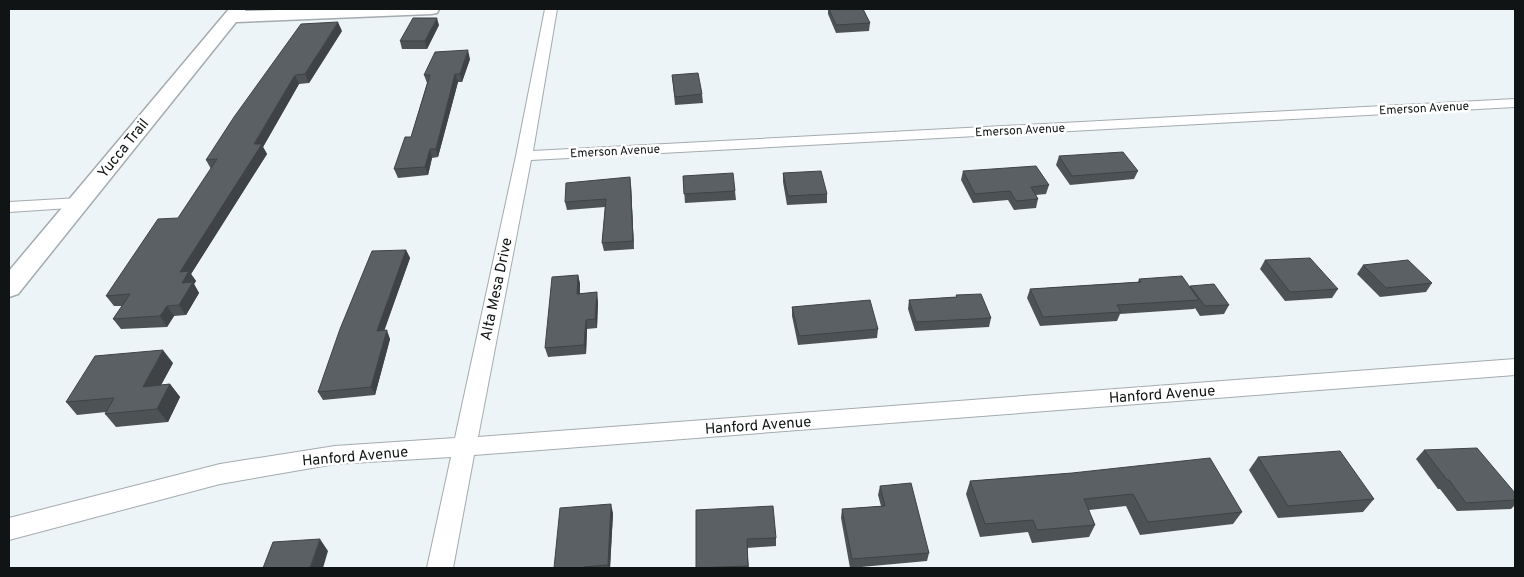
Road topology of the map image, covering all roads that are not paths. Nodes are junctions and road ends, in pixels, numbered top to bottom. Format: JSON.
{"nodes":[{"id":1,"x":431,"y":9,"type":"edge"},
{"id":2,"x":551,"y":9,"type":"edge"},
{"id":3,"x":234,"y":13,"type":"edge"},
{"id":4,"x":1515,"y":104,"type":"edge"},
{"id":5,"x":524,"y":156,"type":"junction"},
{"id":6,"x":79,"y":203,"type":"junction"},
{"id":7,"x":9,"y":207,"type":"edge"},
{"id":8,"x":9,"y":288,"type":"edge"},
{"id":9,"x":1515,"y":367,"type":"edge"},
{"id":10,"x":463,"y":447,"type":"junction"},
{"id":11,"x":9,"y":529,"type":"edge"},
{"id":12,"x":440,"y":568,"type":"edge"}],
"edges":[{"from":1,"to":3,"type":"main road"},
{"from":2,"to":5,"type":"street","name":"Alta Mesa Drive"},
{"from":3,"to":6,"type":"main road","name":"Yucca Trail"},
{"from":4,"to":5,"type":"street","name":"Emerson Avenue"},
{"from":5,"to":10,"type":"street","name":"Alta Mesa Drive"},
{"from":6,"to":7,"type":"street"},
{"from":6,"to":8,"type":"main road","name":"Yucca Trail"},
{"from":9,"to":10,"type":"street","name":"Hanford Avenue"},
{"from":10,"to":11,"type":"street","name":"Hanford Avenue"},
{"from":10,"to":12,"type":"street","name":"Alta Mesa Drive"}]}
